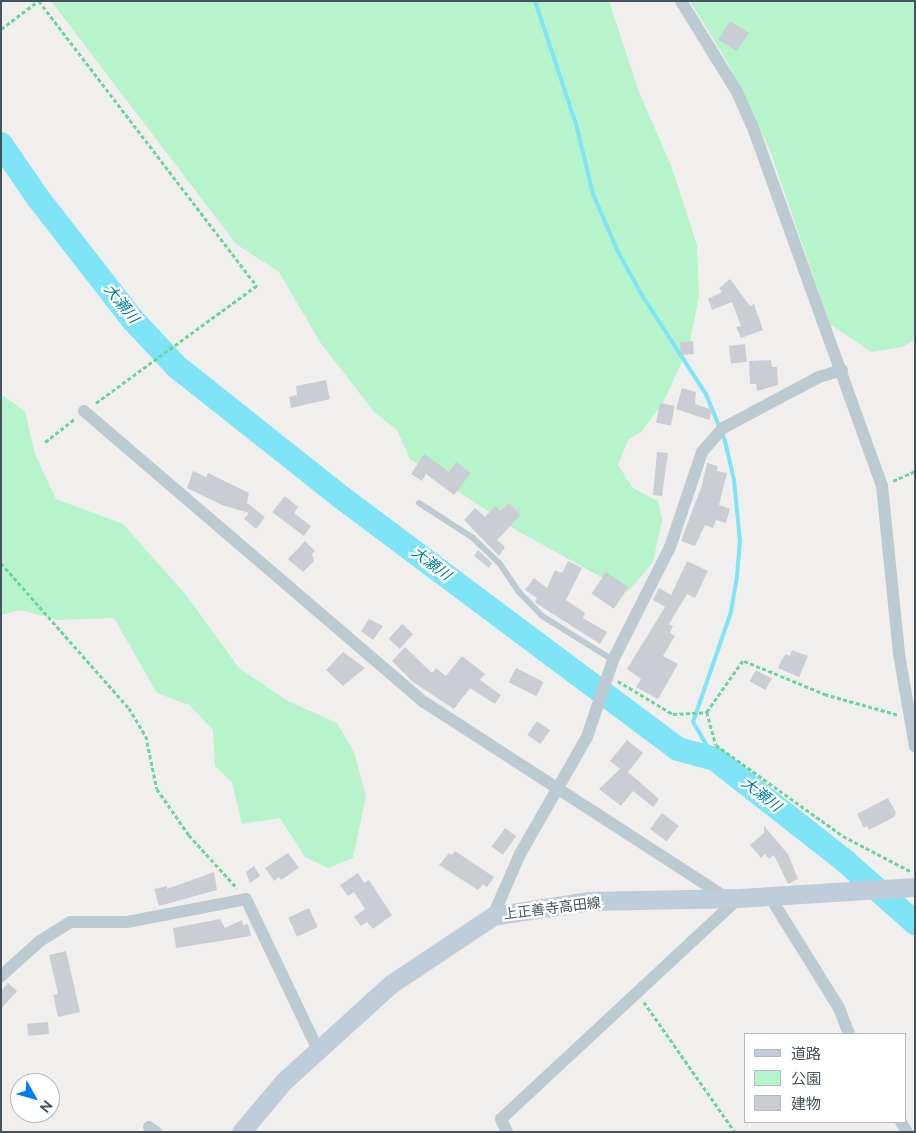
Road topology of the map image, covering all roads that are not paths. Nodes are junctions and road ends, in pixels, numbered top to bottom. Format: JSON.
{"nodes":[{"id":1,"x":681,"y":1,"type":"edge"},
{"id":2,"x":842,"y":370,"type":"junction"},
{"id":3,"x":84,"y":411,"type":"road end"},
{"id":4,"x":419,"y":503,"type":"dead end"},
{"id":5,"x":614,"y":660,"type":"junction"},
{"id":6,"x":915,"y":747,"type":"edge"},
{"id":7,"x":558,"y":786,"type":"junction"},
{"id":8,"x":912,"y":883,"type":"edge"},
{"id":9,"x":770,"y":897,"type":"junction"},
{"id":10,"x":734,"y":898,"type":"junction"},
{"id":11,"x":493,"y":916,"type":"junction"},
{"id":12,"x":1,"y":976,"type":"edge"},
{"id":13,"x":849,"y":1033,"type":"edge"},
{"id":14,"x":318,"y":1050,"type":"junction"},
{"id":15,"x":241,"y":1132,"type":"edge"},
{"id":16,"x":507,"y":1132,"type":"edge"}],
"edges":[{"from":1,"to":2,"type":"street"},
{"from":2,"to":5,"type":"street"},
{"from":2,"to":6,"type":"street"},
{"from":3,"to":7,"type":"street"},
{"from":4,"to":5,"type":"lane"},
{"from":5,"to":7,"type":"street"},
{"from":7,"to":10,"type":"street"},
{"from":7,"to":11,"type":"street"},
{"from":8,"to":9,"type":"main road","name":"上正善寺高田線"},
{"from":9,"to":10,"type":"main road","name":"上正善寺高田線"},
{"from":9,"to":13,"type":"street"},
{"from":10,"to":11,"type":"main road","name":"上正善寺高田線"},
{"from":10,"to":16,"type":"street"},
{"from":11,"to":14,"type":"main road","name":"上正善寺高田線"},
{"from":12,"to":14,"type":"street"},
{"from":14,"to":15,"type":"main road","name":"上正善寺高田線"}]}
